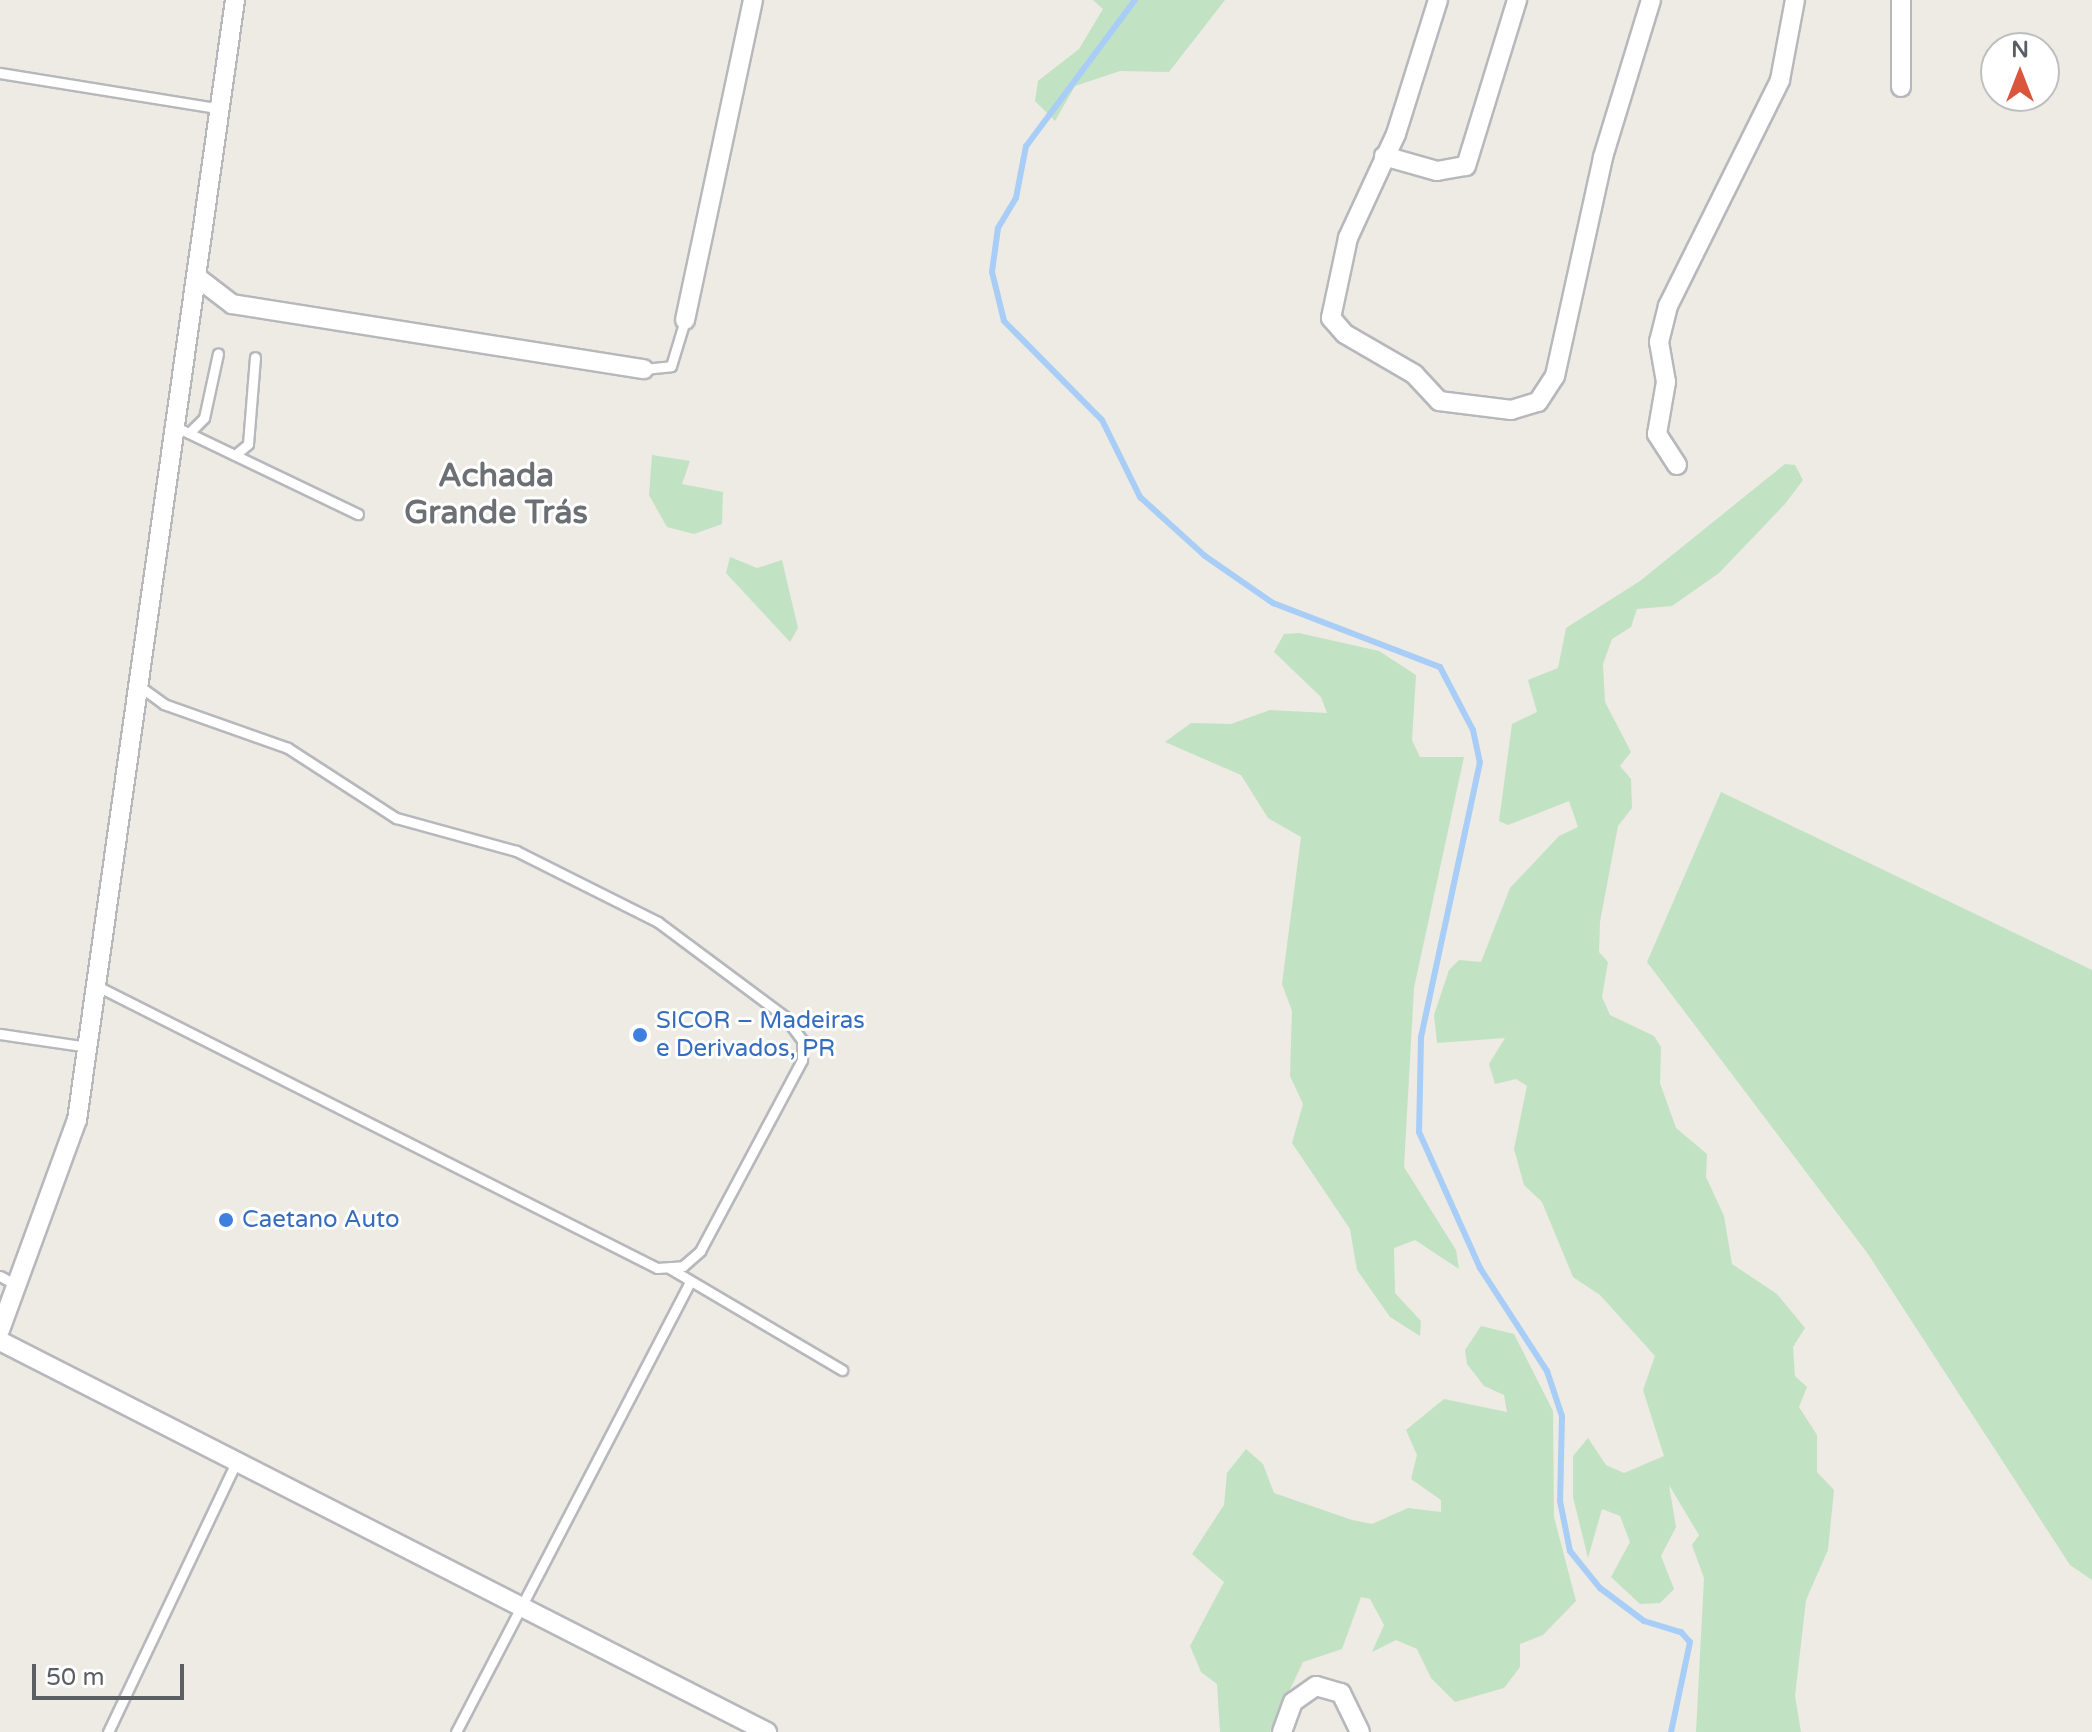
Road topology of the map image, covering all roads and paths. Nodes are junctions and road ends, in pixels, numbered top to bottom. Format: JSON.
{"nodes":[{"id":1,"x":235,"y":0,"type":"edge"},
{"id":2,"x":753,"y":0,"type":"edge"},
{"id":3,"x":1438,"y":0,"type":"edge"},
{"id":4,"x":1517,"y":0,"type":"edge"},
{"id":5,"x":1651,"y":0,"type":"edge"},
{"id":6,"x":1795,"y":0,"type":"edge"},
{"id":7,"x":1901,"y":0,"type":"edge"},
{"id":8,"x":0,"y":73,"type":"edge"},
{"id":9,"x":1901,"y":87,"type":"dead end"},
{"id":10,"x":217,"y":108,"type":"junction"},
{"id":11,"x":1384,"y":156,"type":"junction"},
{"id":12,"x":198,"y":278,"type":"junction"},
{"id":13,"x":685,"y":320,"type":"joint"},
{"id":14,"x":218,"y":353,"type":"dead end"},
{"id":15,"x":255,"y":357,"type":"dead end"},
{"id":16,"x":644,"y":369,"type":"joint"},
{"id":17,"x":182,"y":430,"type":"junction"},
{"id":18,"x":235,"y":455,"type":"junction"},
{"id":19,"x":1677,"y":465,"type":"dead end"},
{"id":20,"x":358,"y":514,"type":"dead end"},
{"id":21,"x":135,"y":683,"type":"junction"},
{"id":22,"x":94,"y":984,"type":"junction"},
{"id":23,"x":0,"y":1034,"type":"edge"},
{"id":24,"x":89,"y":1047,"type":"junction"},
{"id":25,"x":669,"y":1268,"type":"junction"},
{"id":26,"x":0,"y":1276,"type":"edge"},
{"id":27,"x":690,"y":1282,"type":"junction"},
{"id":28,"x":21,"y":1287,"type":"junction"},
{"id":29,"x":0,"y":1330,"type":"edge"},
{"id":30,"x":0,"y":1341,"type":"edge"},
{"id":31,"x":842,"y":1370,"type":"dead end"},
{"id":32,"x":236,"y":1463,"type":"junction"},
{"id":33,"x":516,"y":1606,"type":"junction"},
{"id":34,"x":108,"y":1732,"type":"edge"},
{"id":35,"x":456,"y":1732,"type":"edge"},
{"id":36,"x":767,"y":1732,"type":"edge"},
{"id":37,"x":1282,"y":1732,"type":"edge"},
{"id":38,"x":1360,"y":1732,"type":"edge"}],
"edges":[{"from":1,"to":10,"type":"street"},
{"from":2,"to":13,"type":"street"},
{"from":3,"to":11,"type":"street"},
{"from":4,"to":11,"type":"street"},
{"from":5,"to":11,"type":"street"},
{"from":6,"to":19,"type":"street"},
{"from":7,"to":9,"type":"street"},
{"from":8,"to":10,"type":"lane"},
{"from":10,"to":12,"type":"street"},
{"from":12,"to":16,"type":"street"},
{"from":12,"to":17,"type":"street"},
{"from":13,"to":16,"type":"lane"},
{"from":14,"to":17,"type":"lane"},
{"from":15,"to":18,"type":"lane"},
{"from":17,"to":18,"type":"lane"},
{"from":17,"to":21,"type":"street"},
{"from":18,"to":20,"type":"lane"},
{"from":21,"to":22,"type":"street"},
{"from":21,"to":25,"type":"lane"},
{"from":22,"to":24,"type":"street"},
{"from":22,"to":25,"type":"lane"},
{"from":23,"to":24,"type":"lane"},
{"from":24,"to":28,"type":"street"},
{"from":25,"to":27,"type":"lane"},
{"from":26,"to":28,"type":"lane"},
{"from":27,"to":31,"type":"lane"},
{"from":27,"to":33,"type":"lane"},
{"from":28,"to":29,"type":"street"},
{"from":30,"to":32,"type":"street"},
{"from":32,"to":33,"type":"street"},
{"from":32,"to":34,"type":"lane"},
{"from":33,"to":35,"type":"lane"},
{"from":33,"to":36,"type":"street"},
{"from":37,"to":38,"type":"street"}]}
